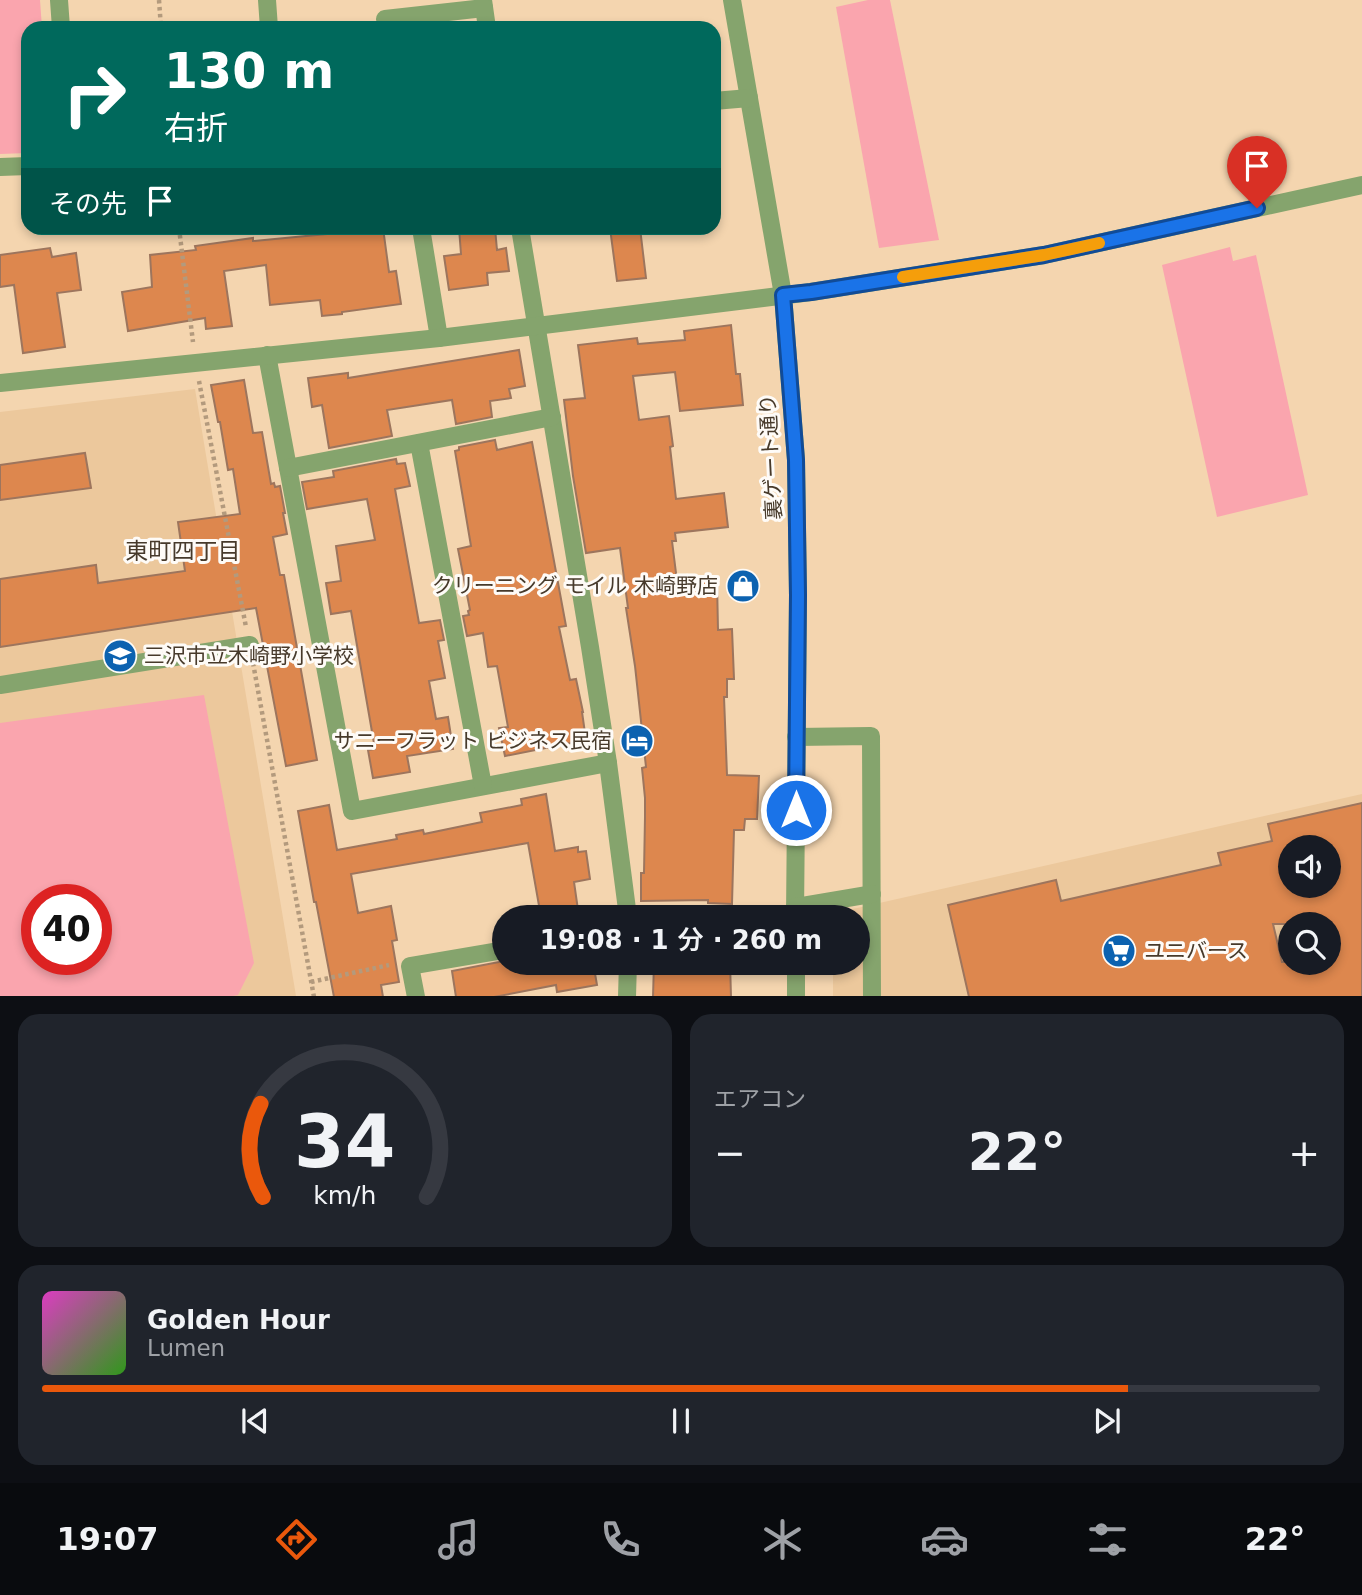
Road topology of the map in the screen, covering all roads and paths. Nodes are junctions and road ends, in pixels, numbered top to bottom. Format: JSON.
{"nodes":[{"id":1,"x":59,"y":0,"type":"edge"},
{"id":2,"x":159,"y":0,"type":"edge"},
{"id":3,"x":267,"y":0,"type":"edge"},
{"id":4,"x":732,"y":0,"type":"edge"},
{"id":5,"x":484,"y":4,"type":"edge"},
{"id":6,"x":384,"y":19,"type":"dead end"},
{"id":7,"x":60,"y":21,"type":"edge"},
{"id":8,"x":160,"y":21,"type":"edge"},
{"id":9,"x":268,"y":21,"type":"edge"},
{"id":10,"x":748,"y":98,"type":"junction"},
{"id":11,"x":721,"y":100,"type":"edge"},
{"id":12,"x":21,"y":166,"type":"edge"},
{"id":13,"x":0,"y":167,"type":"edge"},
{"id":14,"x":1362,"y":185,"type":"edge"},
{"id":15,"x":180,"y":235,"type":"edge"},
{"id":16,"x":422,"y":235,"type":"edge"},
{"id":17,"x":521,"y":235,"type":"edge"},
{"id":18,"x":783,"y":295,"type":"junction"},
{"id":19,"x":537,"y":325,"type":"junction"},
{"id":20,"x":439,"y":338,"type":"junction"},
{"id":21,"x":267,"y":355,"type":"junction"},
{"id":22,"x":196,"y":363,"type":"junction"},
{"id":23,"x":0,"y":383,"type":"edge"},
{"id":24,"x":552,"y":417,"type":"junction"},
{"id":25,"x":419,"y":443,"type":"junction"},
{"id":26,"x":288,"y":468,"type":"junction"},
{"id":27,"x":250,"y":645,"type":"junction"},
{"id":28,"x":0,"y":685,"type":"edge"},
{"id":29,"x":796,"y":737,"type":"junction"},
{"id":30,"x":608,"y":763,"type":"junction"},
{"id":31,"x":482,"y":786,"type":"junction"},
{"id":32,"x":872,"y":894,"type":"junction"},
{"id":33,"x":626,"y":905,"type":"edge"},
{"id":34,"x":795,"y":905,"type":"edge"},
{"id":35,"x":825,"y":905,"type":"edge"},
{"id":36,"x":492,"y":952,"type":"edge"},
{"id":37,"x":410,"y":966,"type":"junction"},
{"id":38,"x":628,"y":975,"type":"edge"},
{"id":39,"x":796,"y":975,"type":"edge"},
{"id":40,"x":311,"y":982,"type":"junction"},
{"id":41,"x":314,"y":996,"type":"edge"},
{"id":42,"x":416,"y":996,"type":"edge"},
{"id":43,"x":627,"y":996,"type":"edge"},
{"id":44,"x":796,"y":996,"type":"edge"},
{"id":45,"x":872,"y":996,"type":"edge"}],
"edges":[{"from":1,"to":7,"type":"street"},
{"from":2,"to":8,"type":"path"},
{"from":3,"to":9,"type":"street"},
{"from":4,"to":10,"type":"street","name":"裏ゲート通り"},
{"from":5,"to":6,"type":"street"},
{"from":10,"to":11,"type":"street"},
{"from":10,"to":18,"type":"street","name":"裏ゲート通り"},
{"from":12,"to":13,"type":"street"},
{"from":14,"to":18,"type":"street"},
{"from":15,"to":22,"type":"path"},
{"from":16,"to":20,"type":"street"},
{"from":17,"to":19,"type":"street"},
{"from":18,"to":19,"type":"street"},
{"from":18,"to":29,"type":"street","name":"裏ゲート通り"},
{"from":19,"to":20,"type":"street"},
{"from":19,"to":24,"type":"street"},
{"from":20,"to":21,"type":"street"},
{"from":21,"to":22,"type":"street"},
{"from":21,"to":26,"type":"street"},
{"from":22,"to":23,"type":"street"},
{"from":22,"to":27,"type":"path"},
{"from":24,"to":25,"type":"street"},
{"from":24,"to":30,"type":"street"},
{"from":25,"to":26,"type":"street"},
{"from":25,"to":31,"type":"street"},
{"from":26,"to":31,"type":"street"},
{"from":27,"to":28,"type":"street"},
{"from":27,"to":40,"type":"path"},
{"from":29,"to":32,"type":"street"},
{"from":29,"to":34,"type":"street","name":"裏ゲート通り"},
{"from":30,"to":31,"type":"street"},
{"from":30,"to":33,"type":"street"},
{"from":32,"to":35,"type":"street"},
{"from":32,"to":45,"type":"street"},
{"from":36,"to":37,"type":"street"},
{"from":37,"to":40,"type":"path"},
{"from":37,"to":42,"type":"street"},
{"from":38,"to":43,"type":"street"},
{"from":39,"to":44,"type":"street"},
{"from":40,"to":41,"type":"path"}]}
